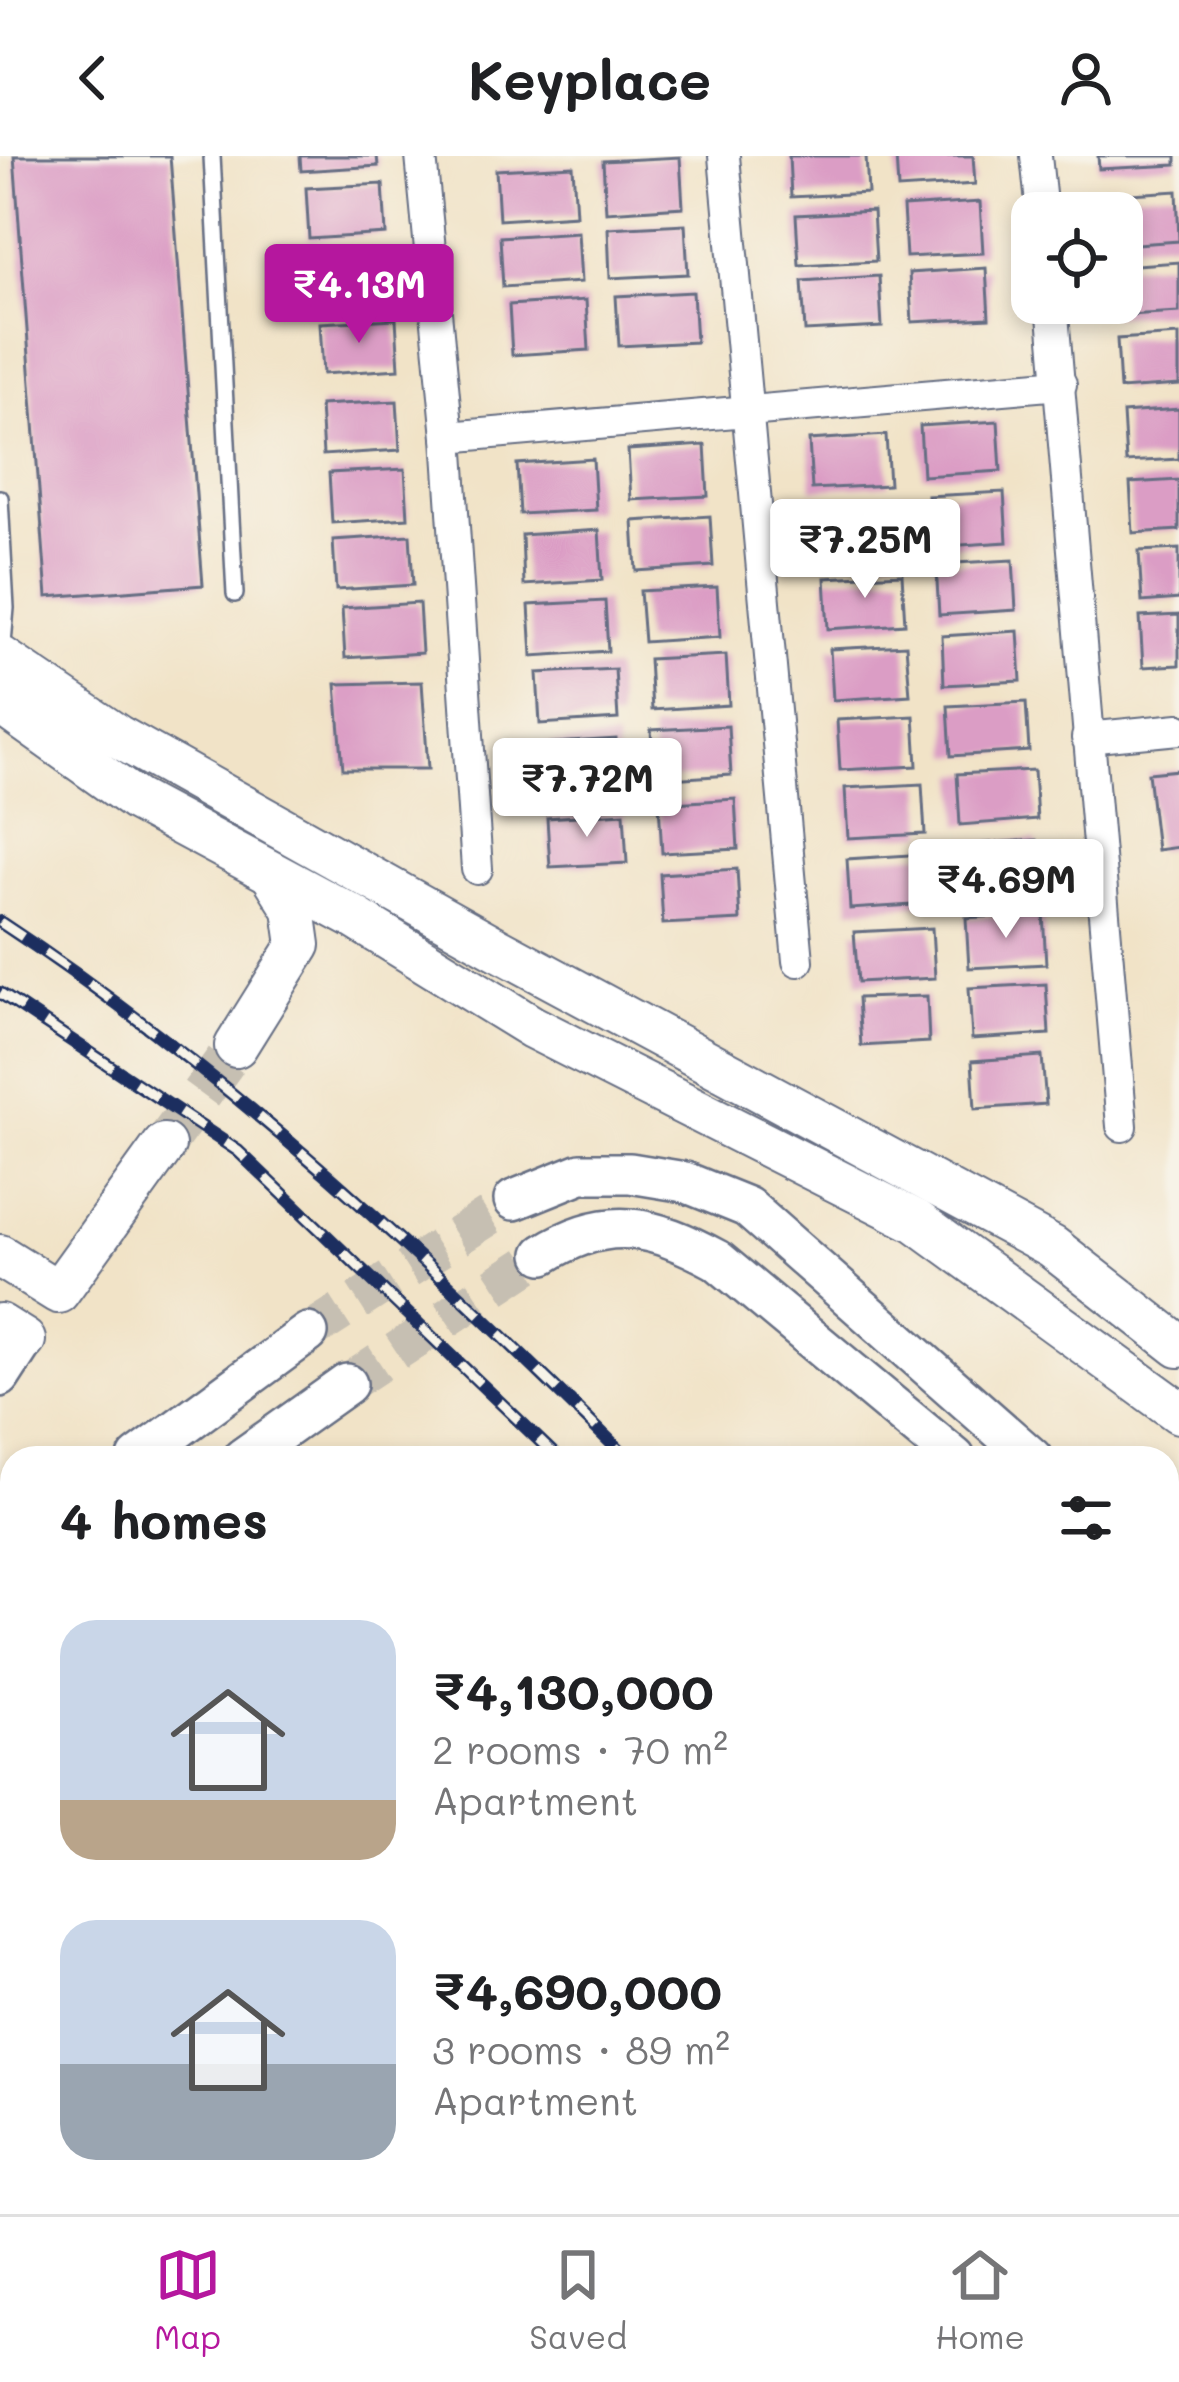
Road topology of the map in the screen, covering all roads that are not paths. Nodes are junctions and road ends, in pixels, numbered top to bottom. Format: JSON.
{"nodes":[{"id":1,"x":212,"y":156,"type":"edge"},
{"id":2,"x":421,"y":156,"type":"edge"},
{"id":3,"x":724,"y":156,"type":"edge"},
{"id":4,"x":1036,"y":156,"type":"edge"},
{"id":5,"x":1040,"y":192,"type":"edge"},
{"id":6,"x":1054,"y":324,"type":"edge"},
{"id":7,"x":1061,"y":384,"type":"junction"},
{"id":8,"x":749,"y":415,"type":"junction"},
{"id":9,"x":448,"y":437,"type":"junction"},
{"id":10,"x":0,"y":498,"type":"edge"},
{"id":11,"x":236,"y":594,"type":"dead end"},
{"id":12,"x":1,"y":657,"type":"edge"},
{"id":13,"x":0,"y":704,"type":"edge"},
{"id":14,"x":1179,"y":728,"type":"edge"},
{"id":15,"x":1087,"y":738,"type":"junction"},
{"id":16,"x":477,"y":868,"type":"dead end"},
{"id":17,"x":272,"y":874,"type":"junction"},
{"id":18,"x":798,"y":961,"type":"dead end"},
{"id":19,"x":236,"y":1046,"type":"tunnel mouth"},
{"id":20,"x":1122,"y":1126,"type":"dead end"},
{"id":21,"x":164,"y":1145,"type":"tunnel mouth"},
{"id":22,"x":514,"y":1200,"type":"tunnel mouth"},
{"id":23,"x":544,"y":1254,"type":"tunnel mouth"},
{"id":24,"x":0,"y":1256,"type":"edge"},
{"id":25,"x":12,"y":1332,"type":"edge"},
{"id":26,"x":308,"y":1333,"type":"tunnel mouth"},
{"id":27,"x":1179,"y":1346,"type":"edge"},
{"id":28,"x":0,"y":1377,"type":"edge"},
{"id":29,"x":347,"y":1384,"type":"tunnel mouth"},
{"id":30,"x":1179,"y":1412,"type":"edge"},
{"id":31,"x":153,"y":1446,"type":"edge"},
{"id":32,"x":260,"y":1446,"type":"edge"},
{"id":33,"x":941,"y":1446,"type":"edge"},
{"id":34,"x":1018,"y":1446,"type":"edge"}],
"edges":[{"from":1,"to":11,"type":"lane"},
{"from":2,"to":9,"type":"street"},
{"from":3,"to":8,"type":"street"},
{"from":4,"to":5,"type":"street"},
{"from":6,"to":7,"type":"street"},
{"from":7,"to":8,"type":"street"},
{"from":7,"to":15,"type":"street"},
{"from":8,"to":9,"type":"street"},
{"from":8,"to":18,"type":"street"},
{"from":9,"to":16,"type":"street"},
{"from":10,"to":12,"type":"lane"},
{"from":12,"to":27,"type":"main road"},
{"from":13,"to":17,"type":"main road"},
{"from":14,"to":15,"type":"street"},
{"from":15,"to":20,"type":"street"},
{"from":17,"to":19,"type":"main road"},
{"from":17,"to":30,"type":"main road"},
{"from":21,"to":24,"type":"main road"},
{"from":22,"to":34,"type":"street"},
{"from":23,"to":33,"type":"street"},
{"from":25,"to":28,"type":"street"},
{"from":26,"to":31,"type":"street"},
{"from":29,"to":32,"type":"street"}]}
